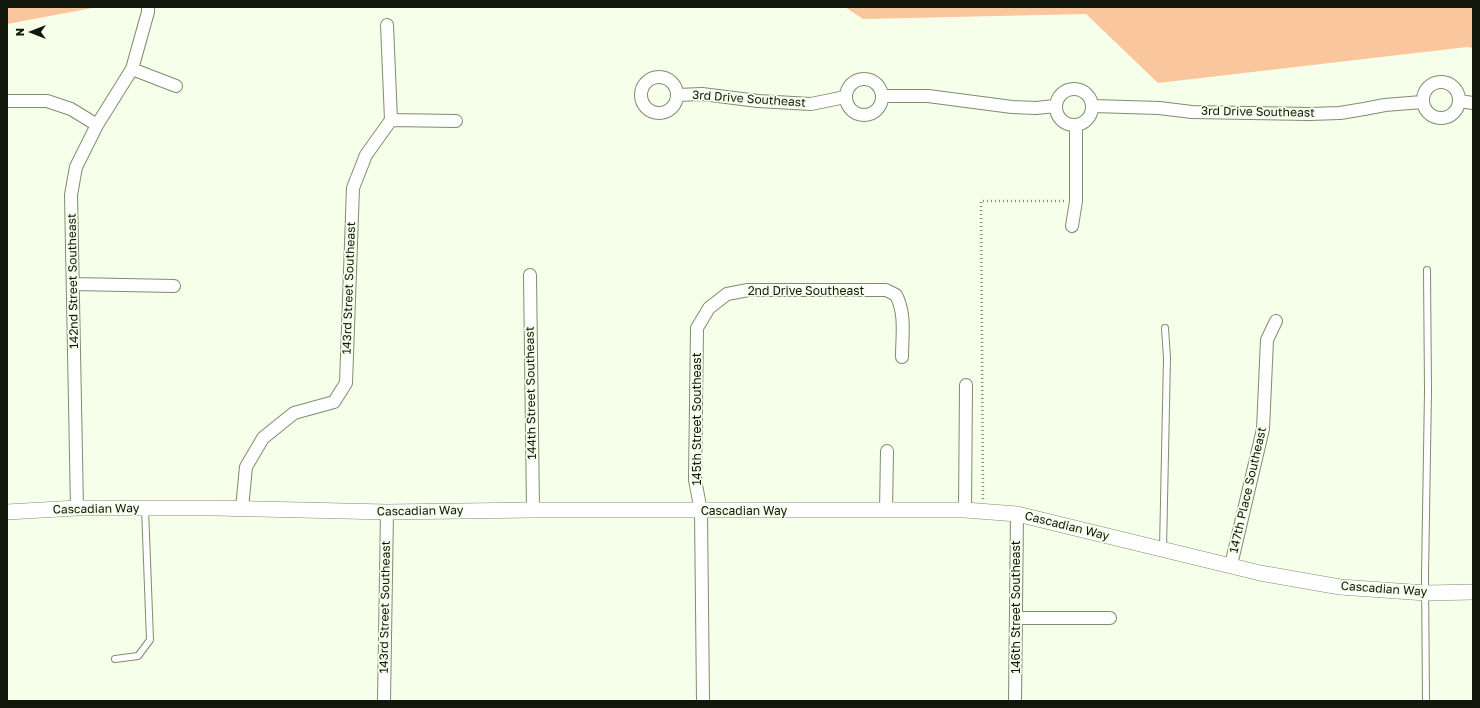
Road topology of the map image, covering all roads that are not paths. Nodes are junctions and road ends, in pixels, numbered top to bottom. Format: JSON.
{"nodes":[{"id":1,"x":148,"y":7,"type":"edge"},
{"id":2,"x":387,"y":25,"type":"dead end"},
{"id":3,"x":132,"y":69,"type":"junction"},
{"id":4,"x":176,"y":86,"type":"dead end"},
{"id":5,"x":677,"y":95,"type":"dead end"},
{"id":6,"x":883,"y":96,"type":"junction"},
{"id":7,"x":845,"y":97,"type":"junction"},
{"id":8,"x":7,"y":101,"type":"edge"},
{"id":9,"x":1459,"y":101,"type":"junction"},
{"id":10,"x":1422,"y":102,"type":"junction"},
{"id":11,"x":1473,"y":103,"type":"edge"},
{"id":12,"x":1055,"y":106,"type":"junction"},
{"id":13,"x":1093,"y":106,"type":"junction"},
{"id":14,"x":391,"y":120,"type":"junction"},
{"id":15,"x":456,"y":121,"type":"dead end"},
{"id":16,"x":96,"y":125,"type":"junction"},
{"id":17,"x":1076,"y":126,"type":"junction"},
{"id":18,"x":1072,"y":226,"type":"dead end"},
{"id":19,"x":1428,"y":270,"type":"dead end"},
{"id":20,"x":530,"y":275,"type":"dead end"},
{"id":21,"x":73,"y":284,"type":"junction"},
{"id":22,"x":174,"y":286,"type":"dead end"},
{"id":23,"x":709,"y":308,"type":"joint"},
{"id":24,"x":1276,"y":321,"type":"dead end"},
{"id":25,"x":1165,"y":328,"type":"dead end"},
{"id":26,"x":902,"y":357,"type":"dead end"},
{"id":27,"x":966,"y":385,"type":"dead end"},
{"id":28,"x":887,"y":451,"type":"dead end"},
{"id":29,"x":77,"y":508,"type":"junction"},
{"id":30,"x":145,"y":508,"type":"junction"},
{"id":31,"x":242,"y":508,"type":"junction"},
{"id":32,"x":533,"y":510,"type":"junction"},
{"id":33,"x":886,"y":510,"type":"junction"},
{"id":34,"x":965,"y":510,"type":"junction"},
{"id":35,"x":701,"y":511,"type":"junction"},
{"id":36,"x":7,"y":512,"type":"edge"},
{"id":37,"x":386,"y":512,"type":"junction"},
{"id":38,"x":1017,"y":514,"type":"junction"},
{"id":39,"x":1163,"y":549,"type":"junction"},
{"id":40,"x":1231,"y":566,"type":"junction"},
{"id":41,"x":1473,"y":592,"type":"edge"},
{"id":42,"x":1426,"y":593,"type":"junction"},
{"id":43,"x":1016,"y":618,"type":"junction"},
{"id":44,"x":1110,"y":618,"type":"dead end"},
{"id":45,"x":115,"y":659,"type":"dead end"},
{"id":46,"x":384,"y":701,"type":"edge"},
{"id":47,"x":703,"y":701,"type":"edge"},
{"id":48,"x":1016,"y":701,"type":"edge"},
{"id":49,"x":1426,"y":701,"type":"edge"}],
"edges":[{"from":1,"to":3,"type":"street","name":"142nd Street Southeast"},
{"from":2,"to":14,"type":"street"},
{"from":3,"to":4,"type":"street"},
{"from":3,"to":16,"type":"street","name":"142nd Street Southeast"},
{"from":5,"to":7,"type":"street","name":"3rd Drive Southeast"},
{"from":6,"to":7,"type":"street"},
{"from":6,"to":7,"type":"street"},
{"from":6,"to":12,"type":"street"},
{"from":8,"to":16,"type":"street"},
{"from":9,"to":10,"type":"street"},
{"from":9,"to":10,"type":"street"},
{"from":9,"to":11,"type":"street"},
{"from":10,"to":13,"type":"street","name":"3rd Drive Southeast"},
{"from":12,"to":13,"type":"street"},
{"from":12,"to":17,"type":"street"},
{"from":13,"to":17,"type":"street"},
{"from":14,"to":15,"type":"street"},
{"from":14,"to":31,"type":"street","name":"143rd Street Southeast"},
{"from":16,"to":21,"type":"street","name":"142nd Street Southeast"},
{"from":17,"to":18,"type":"street"},
{"from":19,"to":42,"type":"lane"},
{"from":20,"to":32,"type":"street","name":"144th Street Southeast"},
{"from":21,"to":22,"type":"street"},
{"from":21,"to":29,"type":"street","name":"142nd Street Southeast"},
{"from":23,"to":26,"type":"street","name":"2nd Drive Southeast"},
{"from":23,"to":35,"type":"street","name":"145th Street Southeast"},
{"from":24,"to":40,"type":"street","name":"147th Place Southeast"},
{"from":25,"to":39,"type":"lane"},
{"from":27,"to":34,"type":"street"},
{"from":28,"to":33,"type":"street"},
{"from":29,"to":30,"type":"street","name":"Cascadian Way"},
{"from":29,"to":36,"type":"street","name":"Cascadian Way"},
{"from":30,"to":31,"type":"street","name":"Cascadian Way"},
{"from":30,"to":45,"type":"lane"},
{"from":31,"to":37,"type":"street","name":"Cascadian Way"},
{"from":32,"to":35,"type":"street","name":"Cascadian Way"},
{"from":32,"to":37,"type":"street","name":"Cascadian Way"},
{"from":33,"to":34,"type":"street","name":"Cascadian Way"},
{"from":33,"to":35,"type":"street","name":"Cascadian Way"},
{"from":34,"to":38,"type":"street","name":"Cascadian Way"},
{"from":35,"to":47,"type":"street","name":"145th Street Southeast"},
{"from":37,"to":46,"type":"street","name":"143rd Street Southeast"},
{"from":38,"to":39,"type":"street","name":"Cascadian Way"},
{"from":38,"to":43,"type":"street","name":"146th Street Southeast"},
{"from":39,"to":40,"type":"street","name":"Cascadian Way"},
{"from":40,"to":42,"type":"street","name":"Cascadian Way"},
{"from":41,"to":42,"type":"street","name":"Cascadian Way"},
{"from":42,"to":49,"type":"lane"},
{"from":43,"to":44,"type":"street"},
{"from":43,"to":48,"type":"street","name":"146th Street Southeast"}]}
